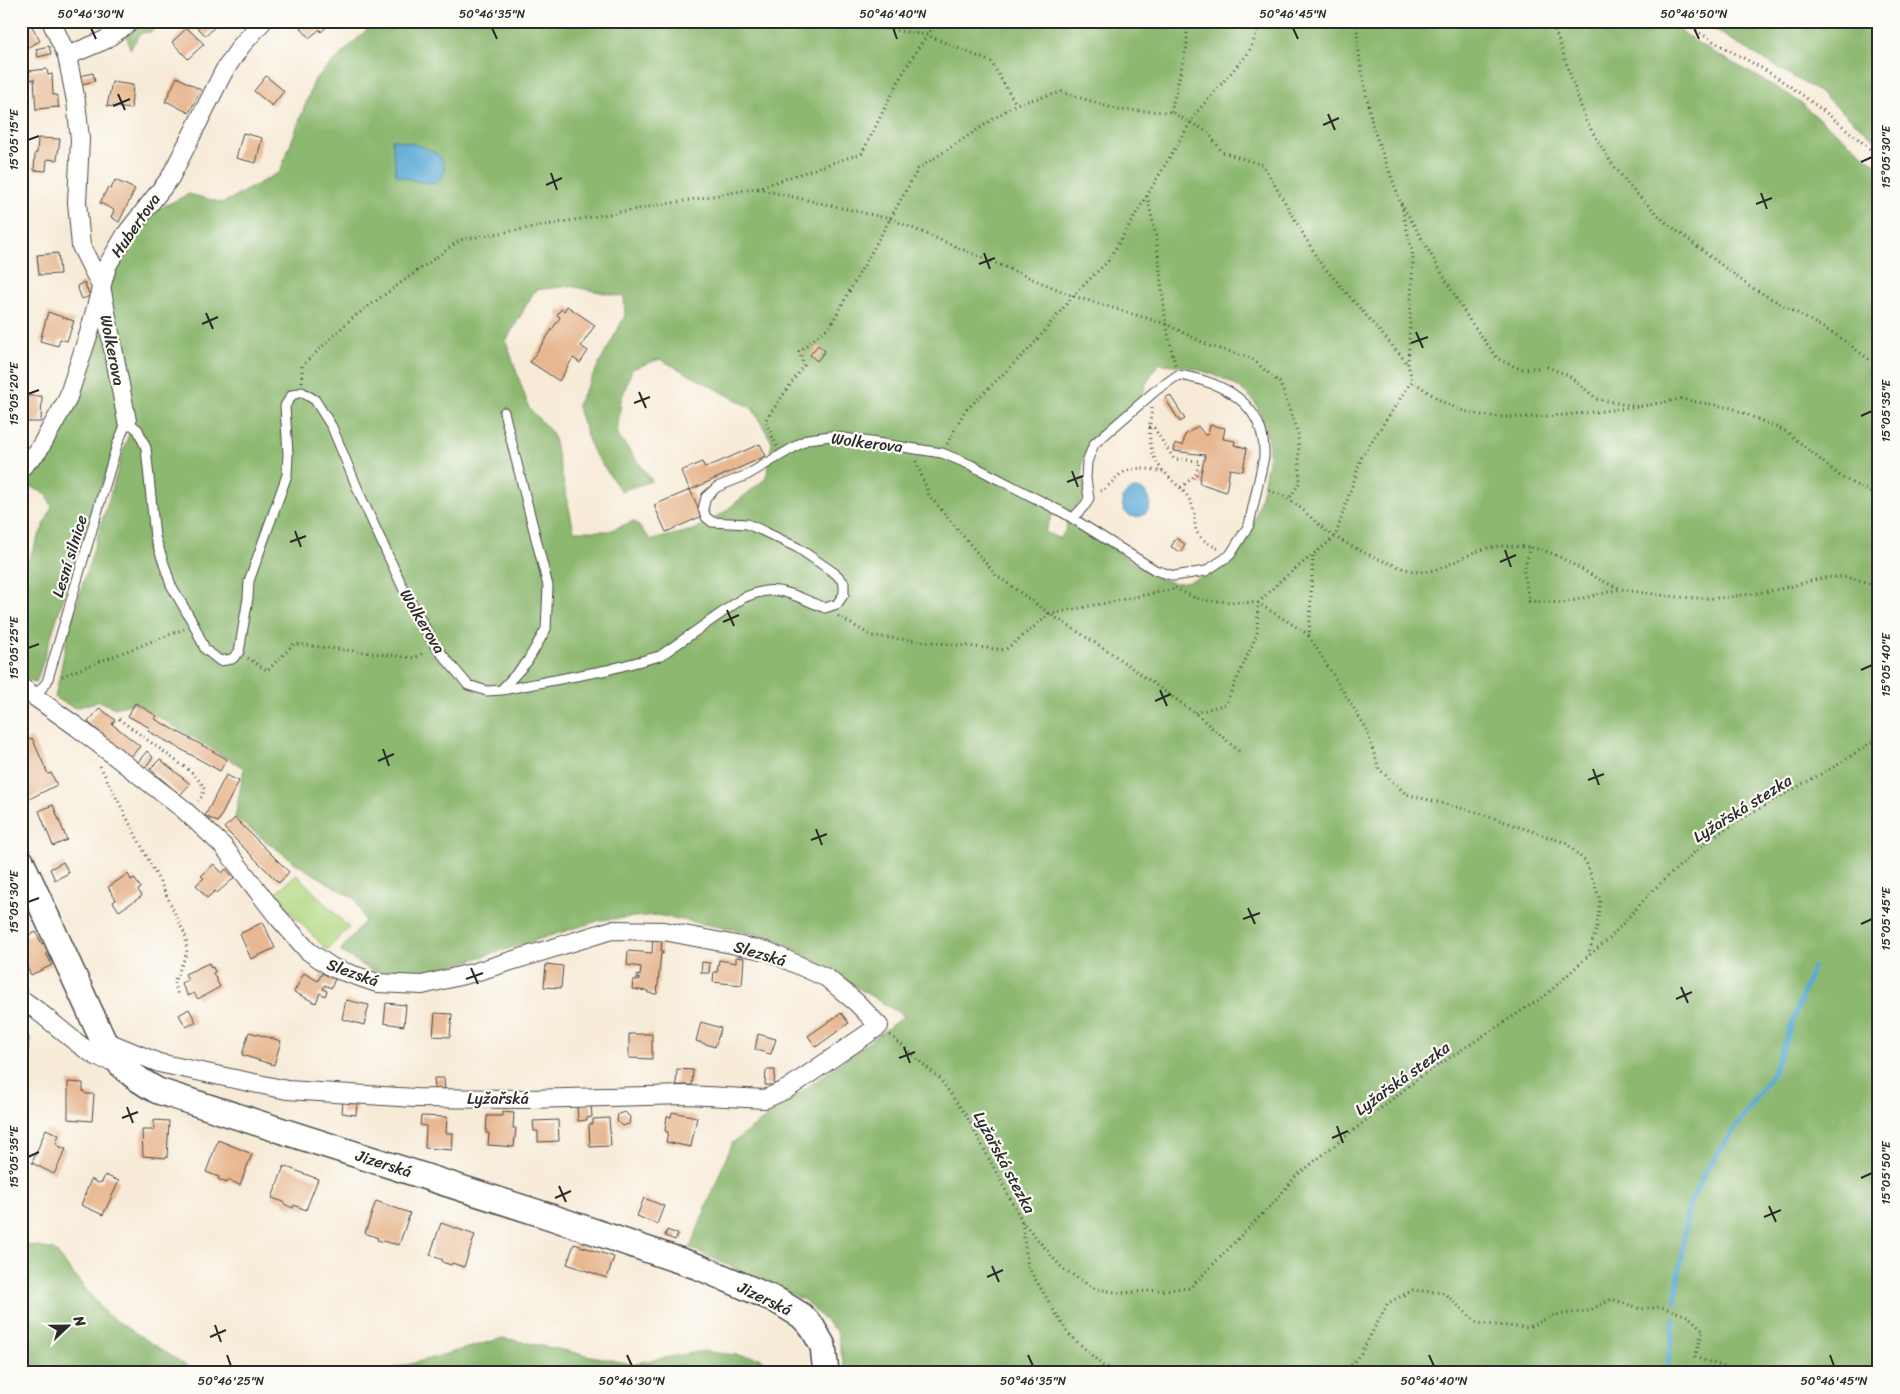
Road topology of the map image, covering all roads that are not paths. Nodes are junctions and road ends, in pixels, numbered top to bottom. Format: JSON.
{"nodes":[{"id":1,"x":51,"y":21,"type":"edge"},
{"id":2,"x":131,"y":21,"type":"edge"},
{"id":3,"x":263,"y":21,"type":"edge"},
{"id":4,"x":67,"y":56,"type":"junction"},
{"id":5,"x":101,"y":286,"type":"junction"},
{"id":6,"x":504,"y":412,"type":"dead end"},
{"id":7,"x":127,"y":421,"type":"junction"},
{"id":8,"x":21,"y":468,"type":"edge"},
{"id":9,"x":1073,"y":518,"type":"junction"},
{"id":10,"x":502,"y":690,"type":"junction"},
{"id":11,"x":28,"y":692,"type":"edge"},
{"id":12,"x":21,"y":861,"type":"edge"},
{"id":13,"x":21,"y":999,"type":"edge"},
{"id":14,"x":880,"y":1026,"type":"joint"},
{"id":15,"x":103,"y":1040,"type":"junction"},
{"id":16,"x":118,"y":1062,"type":"junction"},
{"id":17,"x":826,"y":1373,"type":"edge"}],
"edges":[{"from":1,"to":4,"type":"street","name":"Wolkerova"},
{"from":2,"to":4,"type":"street"},
{"from":3,"to":5,"type":"street","name":"Hubertova"},
{"from":4,"to":5,"type":"street","name":"Wolkerova"},
{"from":5,"to":7,"type":"street","name":"Wolkerova"},
{"from":5,"to":8,"type":"street","name":"Hubertova"},
{"from":6,"to":10,"type":"lane"},
{"from":7,"to":10,"type":"lane","name":"Wolkerova"},
{"from":7,"to":11,"type":"lane","name":"Lesní silnice"},
{"from":9,"to":9,"type":"lane","name":"Wolkerova"},
{"from":9,"to":10,"type":"lane","name":"Wolkerova"},
{"from":11,"to":14,"type":"street","name":"Slezská"},
{"from":12,"to":15,"type":"street","name":"Jizerská"},
{"from":13,"to":16,"type":"street"},
{"from":14,"to":15,"type":"street","name":"Lyžařská"},
{"from":15,"to":16,"type":"street","name":"Jizerská"},
{"from":16,"to":17,"type":"street","name":"Jizerská"}]}
